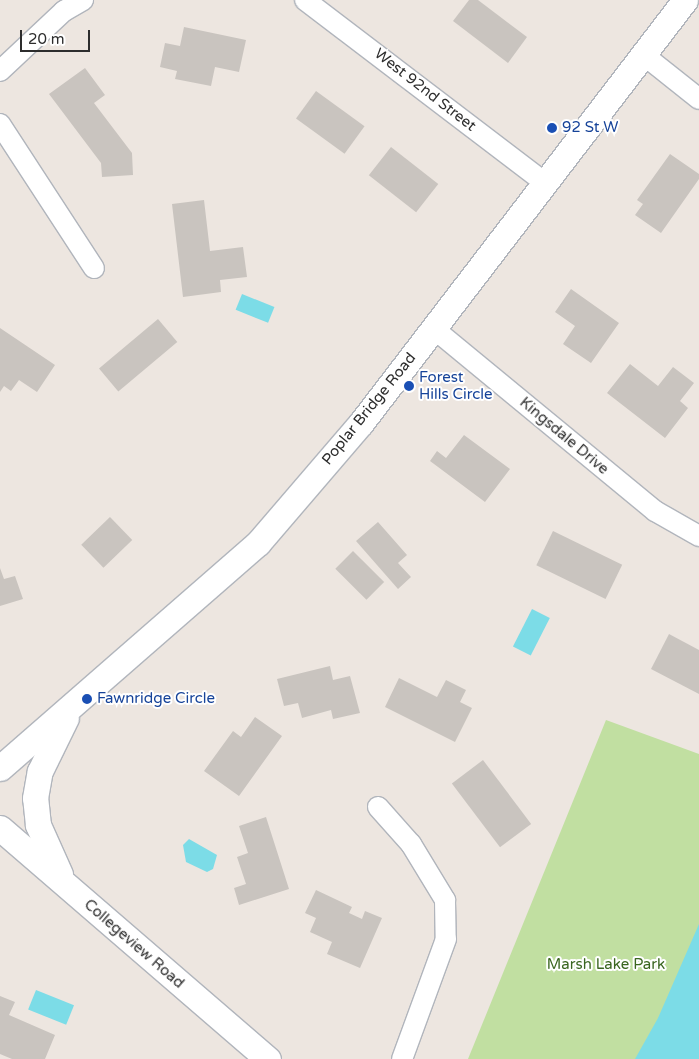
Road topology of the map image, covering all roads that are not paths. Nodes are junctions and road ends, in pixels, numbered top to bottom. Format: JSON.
{"nodes":[{"id":1,"x":83,"y":0,"type":"edge"},
{"id":2,"x":305,"y":0,"type":"edge"},
{"id":3,"x":685,"y":0,"type":"edge"},
{"id":4,"x":645,"y":56,"type":"junction"},
{"id":5,"x":0,"y":71,"type":"edge"},
{"id":6,"x":699,"y":99,"type":"edge"},
{"id":7,"x":0,"y":124,"type":"edge"},
{"id":8,"x":544,"y":182,"type":"junction"},
{"id":9,"x":94,"y":268,"type":"dead end"},
{"id":10,"x":433,"y":328,"type":"junction"},
{"id":11,"x":699,"y":536,"type":"edge"},
{"id":12,"x":74,"y":704,"type":"junction"},
{"id":13,"x":0,"y":768,"type":"edge"},
{"id":14,"x":378,"y":807,"type":"dead end"},
{"id":15,"x":0,"y":828,"type":"edge"},
{"id":16,"x":64,"y":884,"type":"junction"},
{"id":17,"x":268,"y":1059,"type":"edge"},
{"id":18,"x":402,"y":1059,"type":"edge"}],
"edges":[{"from":1,"to":5,"type":"street"},
{"from":2,"to":8,"type":"street","name":"West 92nd Street"},
{"from":3,"to":4,"type":"street","name":"Poplar Bridge Road"},
{"from":4,"to":6,"type":"street"},
{"from":4,"to":8,"type":"street","name":"Poplar Bridge Road"},
{"from":7,"to":9,"type":"street"},
{"from":8,"to":10,"type":"street","name":"Poplar Bridge Road"},
{"from":10,"to":11,"type":"street","name":"Kingsdale Drive"},
{"from":10,"to":12,"type":"street","name":"Poplar Bridge Road"},
{"from":12,"to":13,"type":"street","name":"Poplar Bridge Road"},
{"from":12,"to":16,"type":"street"},
{"from":14,"to":18,"type":"street"},
{"from":15,"to":16,"type":"street","name":"Collegeview Road"},
{"from":16,"to":17,"type":"street","name":"Collegeview Road"}]}
